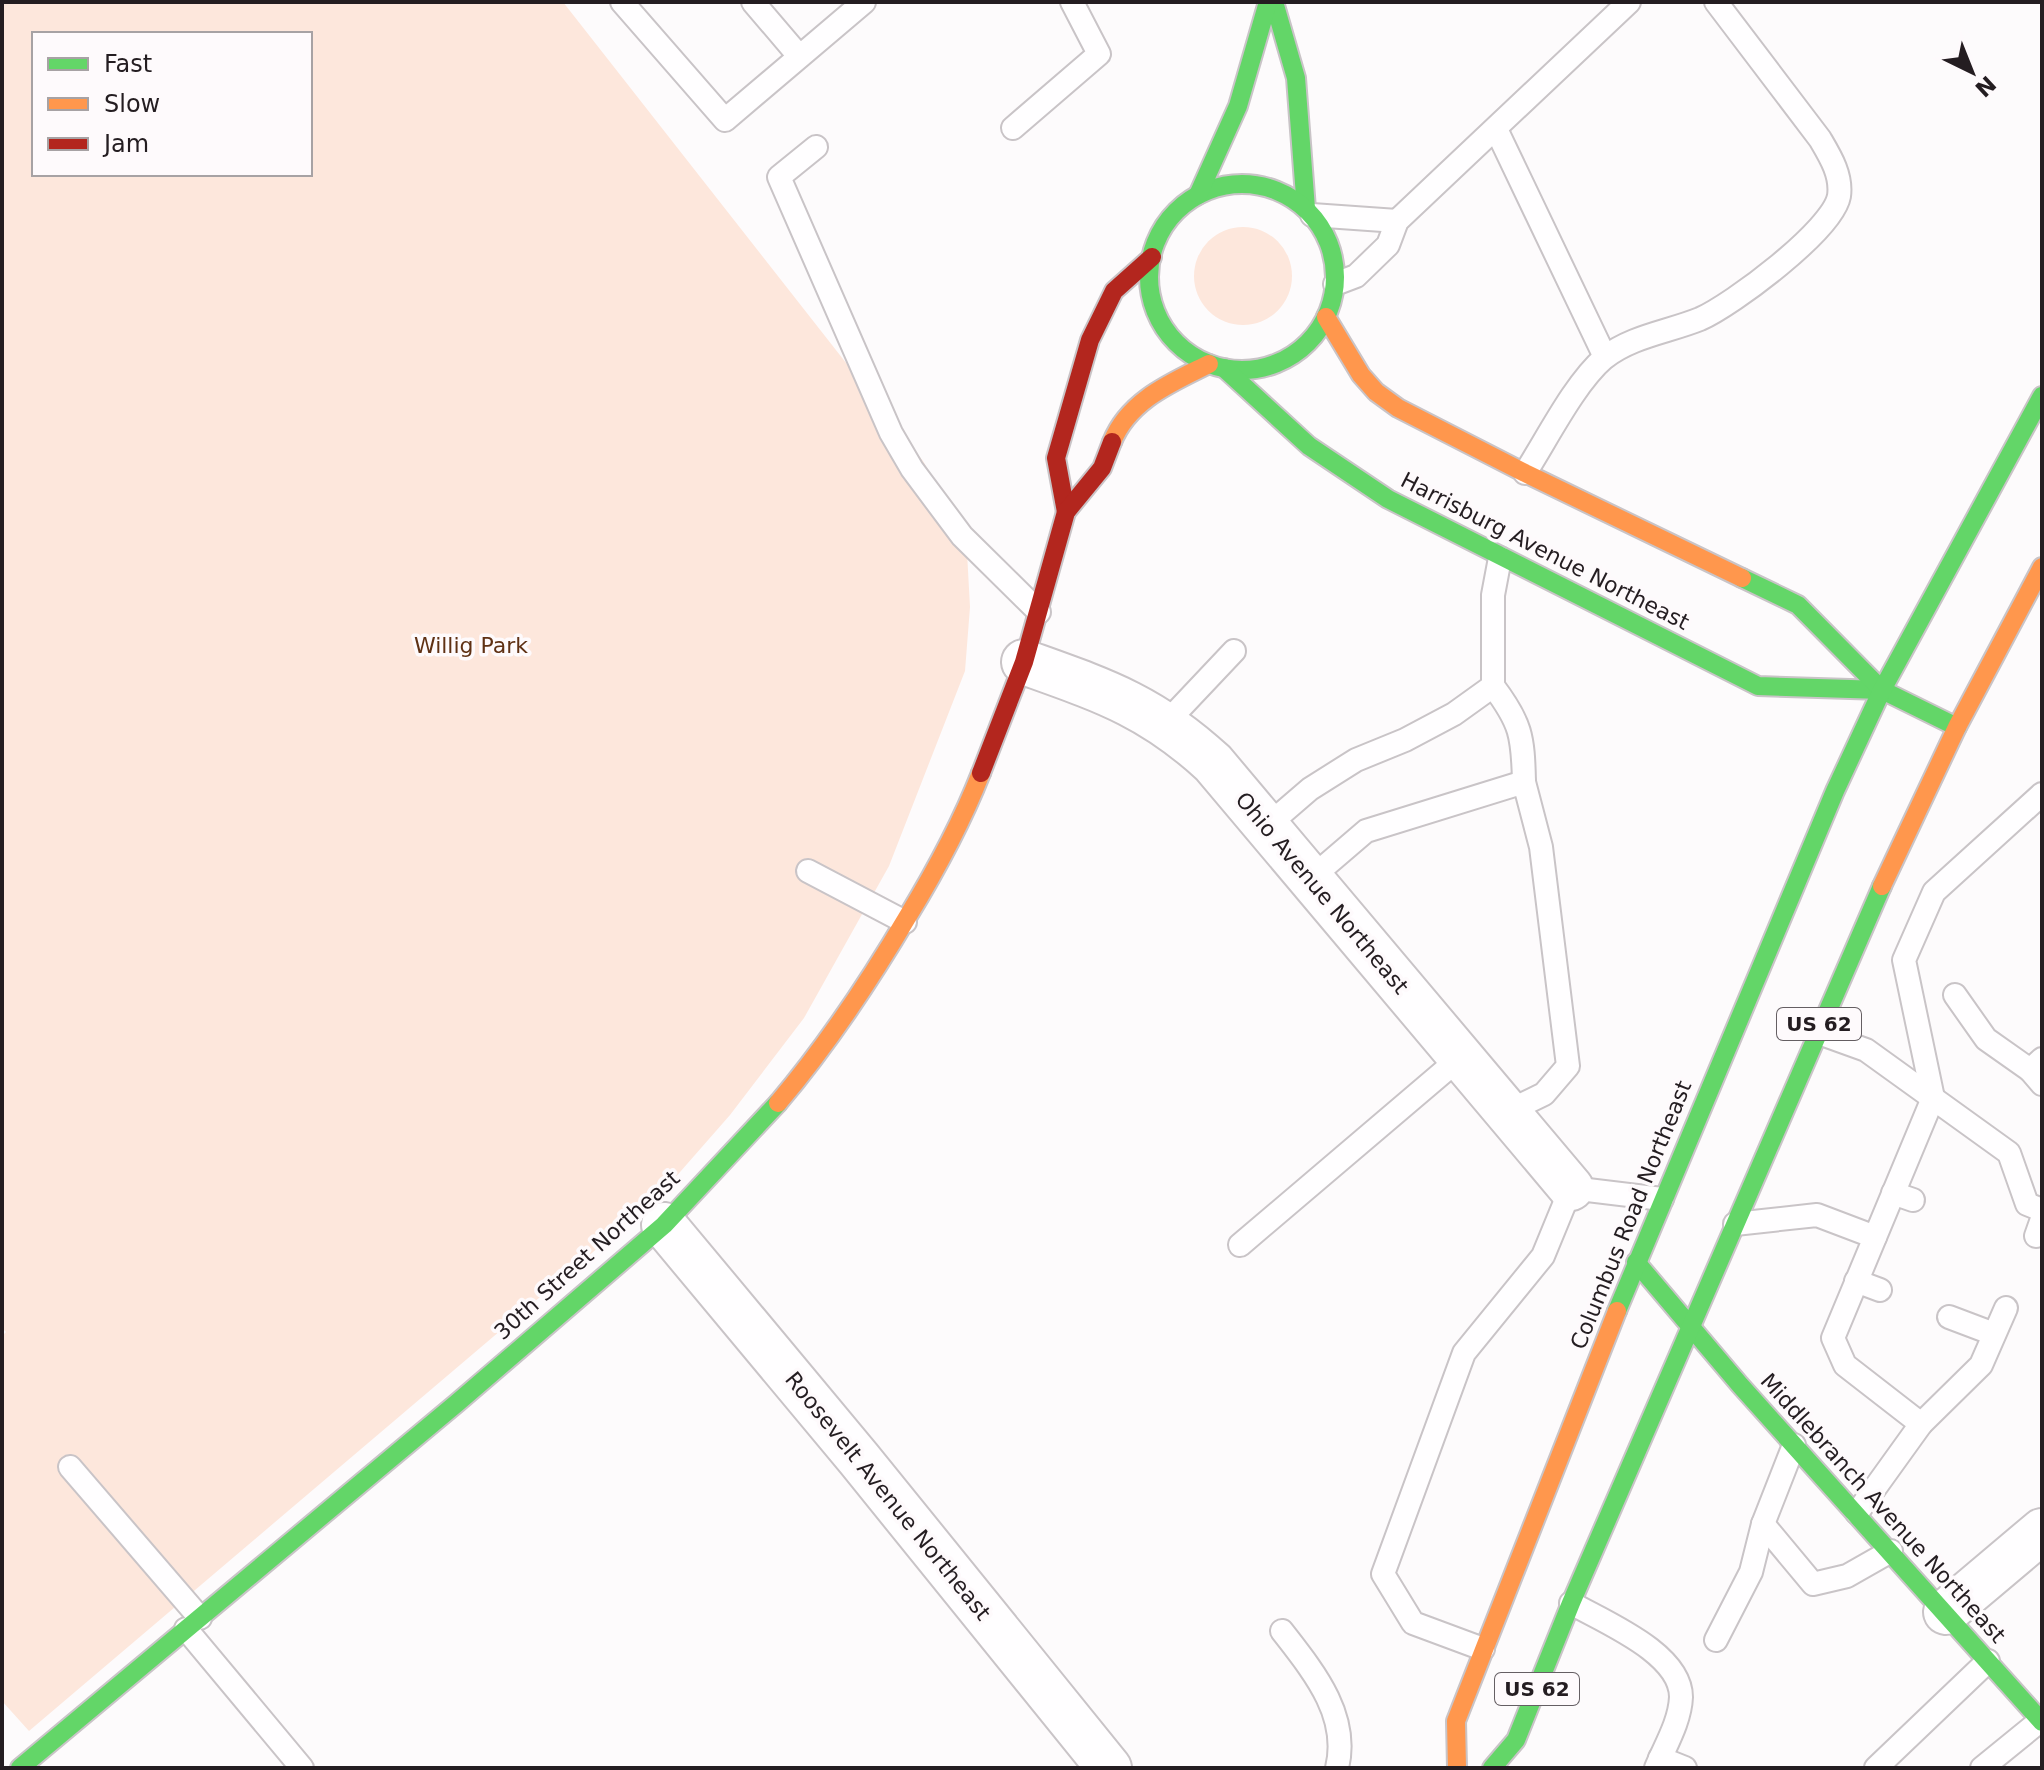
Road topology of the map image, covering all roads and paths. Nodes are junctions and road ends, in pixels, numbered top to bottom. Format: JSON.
{"nodes":[{"id":1,"x":622,"y":2,"type":"edge"},
{"id":2,"x":753,"y":2,"type":"edge"},
{"id":3,"x":864,"y":2,"type":"edge"},
{"id":4,"x":1072,"y":2,"type":"edge"},
{"id":5,"x":1271,"y":2,"type":"edge"},
{"id":6,"x":1629,"y":2,"type":"edge"},
{"id":7,"x":1716,"y":2,"type":"edge"},
{"id":8,"x":799,"y":56,"type":"junction"},
{"id":9,"x":1013,"y":128,"type":"dead end"},
{"id":10,"x":1496,"y":129,"type":"junction"},
{"id":11,"x":816,"y":147,"type":"dead end"},
{"id":12,"x":1198,"y":195,"type":"junction"},
{"id":13,"x":1309,"y":212,"type":"junction"},
{"id":14,"x":1397,"y":221,"type":"junction"},
{"id":15,"x":1152,"y":257,"type":"junction"},
{"id":16,"x":1335,"y":284,"type":"junction"},
{"id":17,"x":1326,"y":317,"type":"junction"},
{"id":18,"x":1605,"y":357,"type":"junction"},
{"id":19,"x":1216,"y":366,"type":"junction"},
{"id":20,"x":2042,"y":396,"type":"edge"},
{"id":21,"x":1525,"y":473,"type":"junction"},
{"id":22,"x":1066,"y":512,"type":"junction"},
{"id":23,"x":1500,"y":558,"type":"junction"},
{"id":24,"x":2042,"y":567,"type":"edge"},
{"id":25,"x":1039,"y":612,"type":"junction"},
{"id":26,"x":1234,"y":651,"type":"dead end"},
{"id":27,"x":1024,"y":662,"type":"junction"},
{"id":28,"x":1493,"y":686,"type":"junction"},
{"id":29,"x":1882,"y":690,"type":"junction"},
{"id":30,"x":1166,"y":723,"type":"junction"},
{"id":31,"x":1957,"y":727,"type":"junction"},
{"id":32,"x":1524,"y":782,"type":"junction"},
{"id":33,"x":2042,"y":794,"type":"edge"},
{"id":34,"x":1266,"y":827,"type":"junction"},
{"id":35,"x":808,"y":871,"type":"dead end"},
{"id":36,"x":1310,"y":879,"type":"junction"},
{"id":37,"x":905,"y":922,"type":"junction"},
{"id":38,"x":1955,"y":995,"type":"dead end"},
{"id":39,"x":1816,"y":1032,"type":"junction"},
{"id":40,"x":1461,"y":1057,"type":"junction"},
{"id":41,"x":2038,"y":1071,"type":"edge"},
{"id":42,"x":1933,"y":1098,"type":"junction"},
{"id":43,"x":1507,"y":1112,"type":"junction"},
{"id":44,"x":1571,"y":1188,"type":"junction"},
{"id":45,"x":1662,"y":1199,"type":"junction"},
{"id":46,"x":2042,"y":1210,"type":"edge"},
{"id":47,"x":1735,"y":1224,"type":"junction"},
{"id":48,"x":664,"y":1225,"type":"junction"},
{"id":49,"x":1875,"y":1237,"type":"junction"},
{"id":50,"x":1240,"y":1245,"type":"dead end"},
{"id":51,"x":1636,"y":1262,"type":"junction"},
{"id":52,"x":1856,"y":1281,"type":"junction"},
{"id":53,"x":1880,"y":1290,"type":"dead end"},
{"id":54,"x":2006,"y":1308,"type":"dead end"},
{"id":55,"x":1949,"y":1317,"type":"dead end"},
{"id":56,"x":1690,"y":1325,"type":"junction"},
{"id":57,"x":1994,"y":1334,"type":"junction"},
{"id":58,"x":1921,"y":1424,"type":"junction"},
{"id":59,"x":1794,"y":1445,"type":"junction"},
{"id":60,"x":70,"y":1467,"type":"dead end"},
{"id":61,"x":1857,"y":1513,"type":"junction"},
{"id":62,"x":1763,"y":1524,"type":"junction"},
{"id":63,"x":2042,"y":1531,"type":"edge"},
{"id":64,"x":1891,"y":1551,"type":"junction"},
{"id":65,"x":1571,"y":1603,"type":"junction"},
{"id":66,"x":1946,"y":1612,"type":"junction"},
{"id":67,"x":193,"y":1624,"type":"junction"},
{"id":68,"x":1282,"y":1631,"type":"dead end"},
{"id":69,"x":1716,"y":1640,"type":"dead end"},
{"id":70,"x":1483,"y":1649,"type":"junction"},
{"id":71,"x":1988,"y":1661,"type":"junction"},
{"id":72,"x":2041,"y":1721,"type":"edge"},
{"id":73,"x":1658,"y":1763,"type":"edge"},
{"id":74,"x":20,"y":1768,"type":"edge"},
{"id":75,"x":302,"y":1768,"type":"edge"},
{"id":76,"x":1109,"y":1768,"type":"edge"},
{"id":77,"x":1337,"y":1768,"type":"edge"},
{"id":78,"x":1457,"y":1768,"type":"edge"},
{"id":79,"x":1492,"y":1768,"type":"edge"},
{"id":80,"x":1685,"y":1768,"type":"edge"},
{"id":81,"x":1876,"y":1768,"type":"edge"},
{"id":82,"x":1982,"y":1768,"type":"edge"}],
"edges":[{"from":1,"to":8,"type":"lane"},
{"from":2,"to":8,"type":"lane"},
{"from":3,"to":8,"type":"lane"},
{"from":4,"to":9,"type":"lane"},
{"from":5,"to":12,"type":"main road"},
{"from":5,"to":13,"type":"main road"},
{"from":6,"to":10,"type":"lane"},
{"from":7,"to":18,"type":"lane"},
{"from":10,"to":14,"type":"lane"},
{"from":10,"to":18,"type":"lane"},
{"from":11,"to":25,"type":"lane"},
{"from":12,"to":13,"type":"main road"},
{"from":12,"to":15,"type":"main road"},
{"from":13,"to":14,"type":"lane"},
{"from":13,"to":16,"type":"main road"},
{"from":14,"to":16,"type":"lane"},
{"from":15,"to":19,"type":"main road"},
{"from":15,"to":22,"type":"main road","name":"30th Street Northeast"},
{"from":16,"to":17,"type":"main road"},
{"from":17,"to":19,"type":"main road"},
{"from":17,"to":21,"type":"main road","name":"Harrisburg Avenue Northeast"},
{"from":18,"to":21,"type":"lane"},
{"from":19,"to":22,"type":"main road","name":"30th Street Northeast"},
{"from":19,"to":23,"type":"main road","name":"Harrisburg Avenue Northeast"},
{"from":20,"to":29,"type":"main road","number":"US 62"},
{"from":21,"to":29,"type":"main road","name":"Harrisburg Avenue Northeast"},
{"from":22,"to":25,"type":"main road","name":"30th Street Northeast"},
{"from":23,"to":28,"type":"lane"},
{"from":23,"to":29,"type":"main road","name":"Harrisburg Avenue Northeast"},
{"from":24,"to":31,"type":"main road","number":"US 62"},
{"from":25,"to":27,"type":"main road","name":"30th Street Northeast"},
{"from":26,"to":30,"type":"lane"},
{"from":27,"to":30,"type":"street","name":"Ohio Avenue Northeast"},
{"from":27,"to":37,"type":"main road","name":"30th Street Northeast"},
{"from":28,"to":32,"type":"lane"},
{"from":28,"to":34,"type":"lane"},
{"from":29,"to":31,"type":"main road","name":"Harrisburg Avenue Northeast"},
{"from":29,"to":45,"type":"main road","name":"Columbus Road Northeast","number":"US 62"},
{"from":30,"to":34,"type":"street","name":"Ohio Avenue Northeast"},
{"from":31,"to":39,"type":"main road","number":"US 62"},
{"from":32,"to":36,"type":"lane"},
{"from":32,"to":43,"type":"lane"},
{"from":33,"to":42,"type":"lane"},
{"from":34,"to":36,"type":"street","name":"Ohio Avenue Northeast"},
{"from":35,"to":37,"type":"lane"},
{"from":36,"to":40,"type":"street","name":"Ohio Avenue Northeast"},
{"from":37,"to":48,"type":"main road","name":"30th Street Northeast"},
{"from":38,"to":41,"type":"lane"},
{"from":39,"to":42,"type":"lane"},
{"from":39,"to":47,"type":"main road","number":"US 62"},
{"from":40,"to":43,"type":"street","name":"Ohio Avenue Northeast"},
{"from":40,"to":50,"type":"lane"},
{"from":42,"to":46,"type":"lane"},
{"from":42,"to":49,"type":"lane"},
{"from":43,"to":44,"type":"street","name":"Ohio Avenue Northeast"},
{"from":44,"to":45,"type":"lane"},
{"from":44,"to":70,"type":"lane"},
{"from":45,"to":51,"type":"main road","name":"Columbus Road Northeast","number":"US 62"},
{"from":47,"to":49,"type":"lane"},
{"from":47,"to":56,"type":"main road","number":"US 62"},
{"from":48,"to":67,"type":"main road","name":"30th Street Northeast"},
{"from":48,"to":76,"type":"street","name":"Roosevelt Avenue Northeast"},
{"from":49,"to":52,"type":"lane"},
{"from":51,"to":56,"type":"main road"},
{"from":51,"to":70,"type":"main road","name":"Columbus Road Northeast","number":"US 62"},
{"from":52,"to":53,"type":"lane"},
{"from":52,"to":58,"type":"lane"},
{"from":54,"to":57,"type":"lane"},
{"from":55,"to":57,"type":"lane"},
{"from":56,"to":59,"type":"main road","name":"Middlebranch Avenue Northeast"},
{"from":56,"to":65,"type":"main road","number":"US 62"},
{"from":57,"to":58,"type":"lane"},
{"from":58,"to":61,"type":"lane"},
{"from":59,"to":61,"type":"main road","name":"Middlebranch Avenue Northeast"},
{"from":59,"to":62,"type":"lane"},
{"from":60,"to":67,"type":"lane"},
{"from":61,"to":64,"type":"main road","name":"Middlebranch Avenue Northeast"},
{"from":62,"to":64,"type":"lane"},
{"from":62,"to":69,"type":"lane"},
{"from":63,"to":66,"type":"street"},
{"from":64,"to":66,"type":"main road","name":"Middlebranch Avenue Northeast"},
{"from":65,"to":73,"type":"lane"},
{"from":65,"to":79,"type":"main road","number":"US 62"},
{"from":66,"to":71,"type":"main road","name":"Middlebranch Avenue Northeast"},
{"from":67,"to":74,"type":"main road","name":"30th Street Northeast"},
{"from":67,"to":75,"type":"lane"},
{"from":68,"to":77,"type":"lane"},
{"from":70,"to":78,"type":"main road","name":"Columbus Road Northeast","number":"US 62"},
{"from":71,"to":72,"type":"main road","name":"Middlebranch Avenue Northeast"},
{"from":71,"to":81,"type":"lane"},
{"from":72,"to":82,"type":"lane"},
{"from":73,"to":80,"type":"lane"}]}
